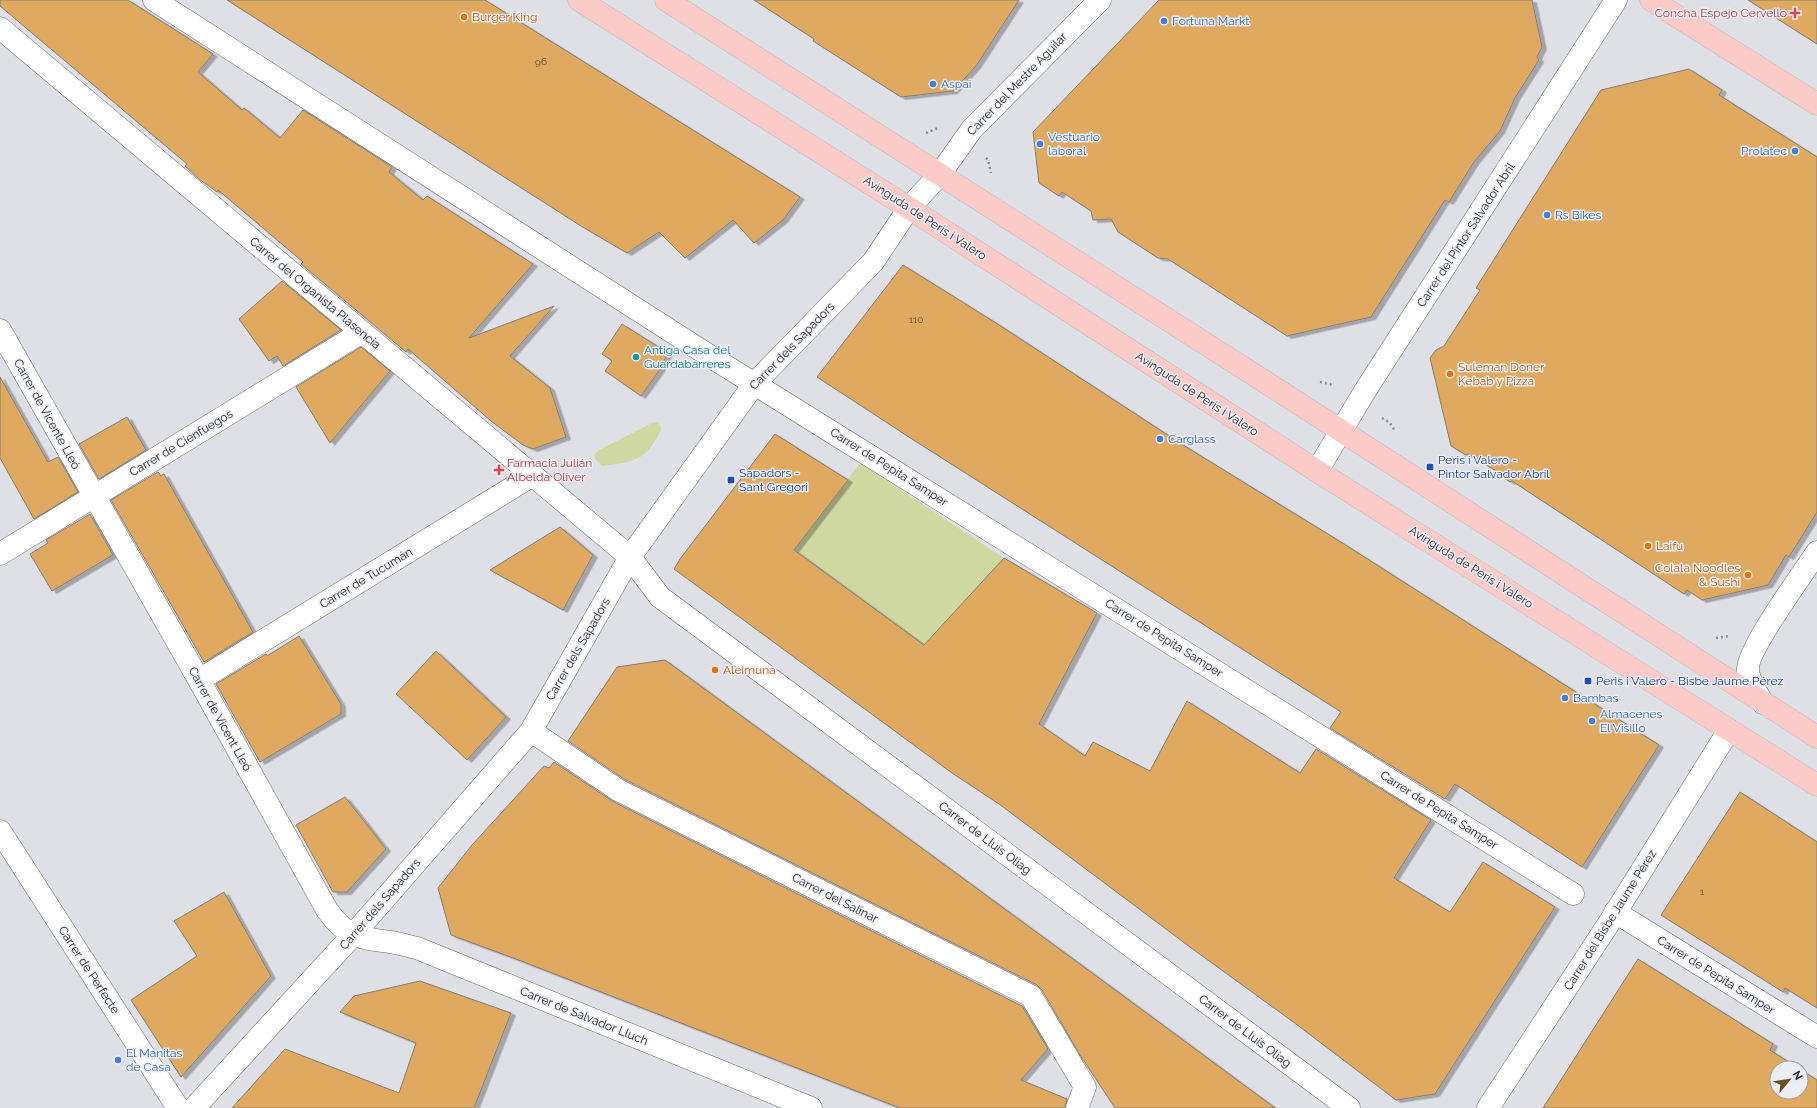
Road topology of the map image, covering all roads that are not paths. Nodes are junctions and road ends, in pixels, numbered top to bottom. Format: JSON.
{"nodes":[{"id":1,"x":154,"y":0,"type":"edge"},
{"id":2,"x":579,"y":0,"type":"edge"},
{"id":3,"x":666,"y":0,"type":"edge"},
{"id":4,"x":1100,"y":0,"type":"edge"},
{"id":5,"x":1616,"y":0,"type":"edge"},
{"id":6,"x":1651,"y":0,"type":"edge"},
{"id":7,"x":0,"y":28,"type":"edge"},
{"id":8,"x":1817,"y":104,"type":"edge"},
{"id":9,"x":940,"y":174,"type":"junction"},
{"id":10,"x":909,"y":208,"type":"junction"},
{"id":11,"x":0,"y":330,"type":"edge"},
{"id":12,"x":362,"y":332,"type":"junction"},
{"id":13,"x":755,"y":383,"type":"junction"},
{"id":14,"x":1341,"y":430,"type":"junction"},
{"id":15,"x":1317,"y":471,"type":"junction"},
{"id":16,"x":532,"y":475,"type":"junction"},
{"id":17,"x":94,"y":497,"type":"junction"},
{"id":18,"x":1817,"y":552,"type":"edge"},
{"id":19,"x":0,"y":554,"type":"edge"},
{"id":20,"x":630,"y":557,"type":"junction"},
{"id":21,"x":199,"y":680,"type":"junction"},
{"id":22,"x":1763,"y":703,"type":"junction"},
{"id":23,"x":1729,"y":730,"type":"junction"},
{"id":24,"x":531,"y":732,"type":"junction"},
{"id":25,"x":1817,"y":737,"type":"edge"},
{"id":26,"x":1817,"y":785,"type":"edge"},
{"id":27,"x":0,"y":831,"type":"edge"},
{"id":28,"x":1573,"y":894,"type":"dead end"},
{"id":29,"x":1615,"y":912,"type":"junction"},
{"id":30,"x":353,"y":935,"type":"junction"},
{"id":31,"x":1817,"y":1038,"type":"edge"},
{"id":32,"x":787,"y":1104,"type":"edge"},
{"id":33,"x":178,"y":1108,"type":"edge"},
{"id":34,"x":194,"y":1108,"type":"edge"},
{"id":35,"x":811,"y":1108,"type":"edge"},
{"id":36,"x":1077,"y":1108,"type":"edge"},
{"id":37,"x":1349,"y":1108,"type":"edge"},
{"id":38,"x":1488,"y":1108,"type":"edge"}],
"edges":[{"from":1,"to":13,"type":"street","name":"Carrer de Pepita Samper"},
{"from":2,"to":10,"type":"main road","name":"Avinguda de Peris i Valero"},
{"from":3,"to":9,"type":"main road"},
{"from":4,"to":9,"type":"street","name":"Carrer del Mestre Aguilar"},
{"from":5,"to":14,"type":"street","name":"Carrer del Pintor Salvador Abril"},
{"from":6,"to":8,"type":"main road"},
{"from":7,"to":12,"type":"street","name":"Carrer del Organista Plasencia"},
{"from":9,"to":10,"type":"street","name":"Carrer dels Sapadors"},
{"from":9,"to":14,"type":"main road"},
{"from":10,"to":13,"type":"street","name":"Carrer dels Sapadors"},
{"from":10,"to":15,"type":"main road","name":"Avinguda de Peris i Valero"},
{"from":11,"to":17,"type":"street","name":"Carrer de Vicente Lleó"},
{"from":12,"to":16,"type":"street","name":"Carrer del Organista Plasencia"},
{"from":12,"to":17,"type":"street","name":"Carrer de Cienfuegos"},
{"from":13,"to":20,"type":"street","name":"Carrer dels Sapadors"},
{"from":13,"to":28,"type":"street","name":"Carrer de Pepita Samper"},
{"from":14,"to":15,"type":"street","name":"Carrer del Pintor Salvador Abril"},
{"from":14,"to":22,"type":"main road"},
{"from":15,"to":23,"type":"main road","name":"Avinguda de Peris i Valero"},
{"from":16,"to":20,"type":"street","name":"Carrer del Organista Plasencia"},
{"from":16,"to":21,"type":"street","name":"Carrer de Tucumán"},
{"from":17,"to":19,"type":"street","name":"Carrer de Cienfuegos"},
{"from":17,"to":21,"type":"street","name":"Carrer de Vicent Lleó"},
{"from":18,"to":22,"type":"street"},
{"from":20,"to":24,"type":"street","name":"Carrer dels Sapadors"},
{"from":20,"to":37,"type":"street","name":"Carrer de Lluís Oliag"},
{"from":21,"to":30,"type":"street","name":"Carrer de Vicent Lleó"},
{"from":22,"to":25,"type":"main road"},
{"from":23,"to":26,"type":"main road","name":"Avinguda de Peris i Valero"},
{"from":23,"to":29,"type":"street","name":"Carrer del Bisbe Jaume Pérez"},
{"from":24,"to":30,"type":"street","name":"Carrer dels Sapadors"},
{"from":24,"to":36,"type":"street","name":"Carrer del Salinar"},
{"from":27,"to":33,"type":"street","name":"Carrer de Perfecte"},
{"from":29,"to":31,"type":"street","name":"Carrer de Pepita Samper"},
{"from":29,"to":38,"type":"street","name":"Carrer del Bisbe Jaume Pérez"},
{"from":30,"to":32,"type":"street","name":"Carrer de Salvador Lluch"},
{"from":30,"to":34,"type":"street","name":"Carrer dels Sapadors"},
{"from":32,"to":35,"type":"street","name":"Carrer de Salvador Lluch"}]}
